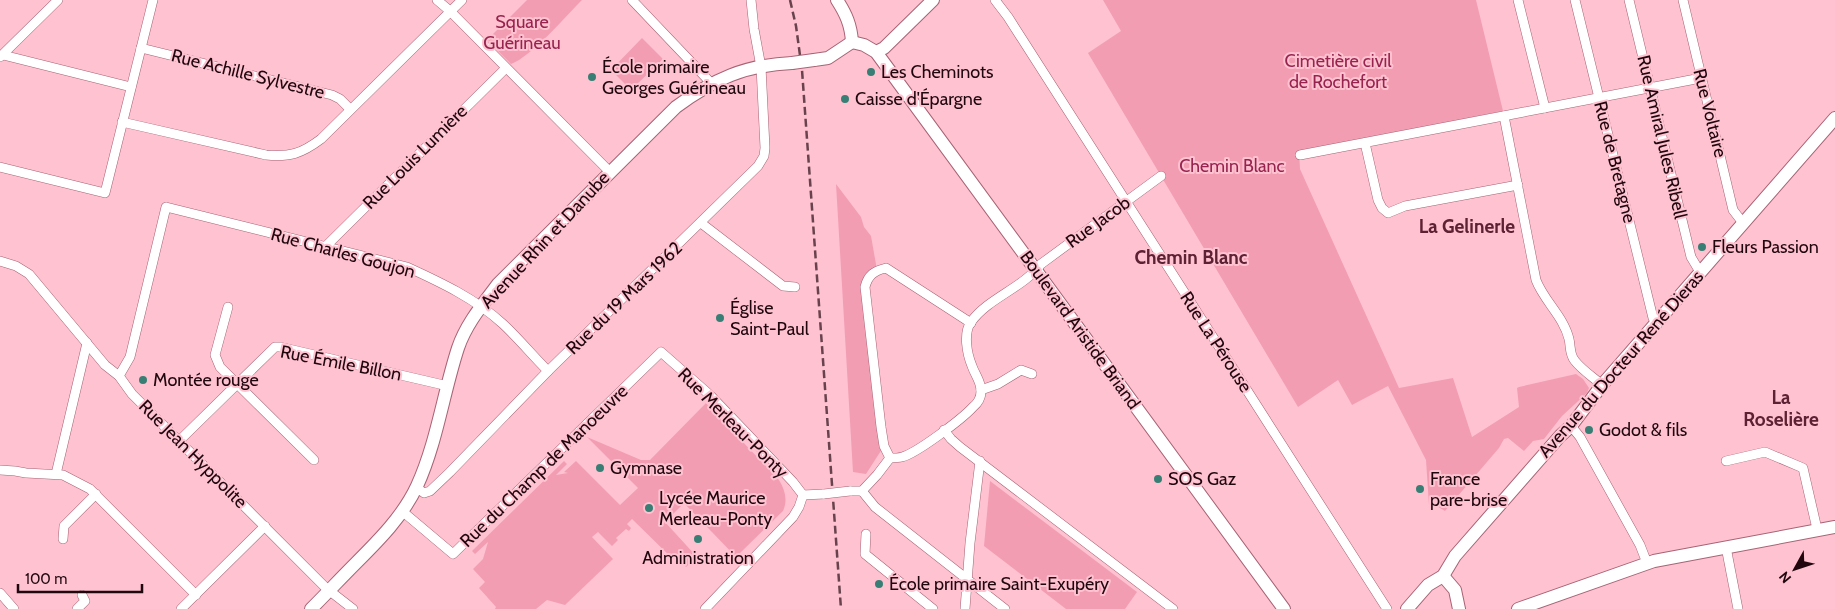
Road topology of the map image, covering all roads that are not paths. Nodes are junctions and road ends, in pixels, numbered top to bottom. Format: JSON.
{"nodes":[{"id":1,"x":58,"y":0,"type":"edge"},
{"id":2,"x":153,"y":0,"type":"edge"},
{"id":3,"x":437,"y":0,"type":"edge"},
{"id":4,"x":462,"y":0,"type":"edge"},
{"id":5,"x":632,"y":0,"type":"edge"},
{"id":6,"x":751,"y":0,"type":"edge"},
{"id":7,"x":837,"y":0,"type":"edge"},
{"id":8,"x":933,"y":0,"type":"edge"},
{"id":9,"x":995,"y":0,"type":"edge"},
{"id":10,"x":1518,"y":0,"type":"edge"},
{"id":11,"x":1575,"y":0,"type":"edge"},
{"id":12,"x":1629,"y":0,"type":"edge"},
{"id":13,"x":1683,"y":0,"type":"edge"},
{"id":14,"x":450,"y":11,"type":"junction"},
{"id":15,"x":852,"y":42,"type":"junction"},
{"id":16,"x":141,"y":48,"type":"junction"},
{"id":17,"x":876,"y":52,"type":"junction"},
{"id":18,"x":1,"y":56,"type":"edge"},
{"id":19,"x":761,"y":67,"type":"junction"},
{"id":20,"x":506,"y":68,"type":"junction"},
{"id":21,"x":1701,"y":78,"type":"junction"},
{"id":22,"x":711,"y":84,"type":"junction"},
{"id":23,"x":131,"y":87,"type":"junction"},
{"id":24,"x":1650,"y":88,"type":"junction"},
{"id":25,"x":1599,"y":98,"type":"junction"},
{"id":26,"x":1545,"y":108,"type":"junction"},
{"id":27,"x":350,"y":109,"type":"junction"},
{"id":28,"x":1504,"y":116,"type":"junction"},
{"id":29,"x":1835,"y":118,"type":"edge"},
{"id":30,"x":122,"y":122,"type":"junction"},
{"id":31,"x":1365,"y":143,"type":"junction"},
{"id":32,"x":1300,"y":155,"type":"dead end"},
{"id":33,"x":0,"y":167,"type":"edge"},
{"id":34,"x":610,"y":172,"type":"junction"},
{"id":35,"x":1161,"y":176,"type":"dead end"},
{"id":36,"x":1518,"y":185,"type":"junction"},
{"id":37,"x":1126,"y":202,"type":"junction"},
{"id":38,"x":701,"y":223,"type":"junction"},
{"id":39,"x":1743,"y":223,"type":"junction"},
{"id":40,"x":325,"y":246,"type":"junction"},
{"id":41,"x":0,"y":261,"type":"edge"},
{"id":42,"x":1036,"y":270,"type":"junction"},
{"id":43,"x":1700,"y":272,"type":"junction"},
{"id":44,"x":795,"y":287,"type":"dead end"},
{"id":45,"x":481,"y":306,"type":"junction"},
{"id":46,"x":228,"y":307,"type":"dead end"},
{"id":47,"x":971,"y":323,"type":"junction"},
{"id":48,"x":1656,"y":323,"type":"junction"},
{"id":49,"x":87,"y":343,"type":"junction"},
{"id":50,"x":661,"y":352,"type":"joint"},
{"id":51,"x":548,"y":372,"type":"junction"},
{"id":52,"x":1032,"y":374,"type":"dead end"},
{"id":53,"x":119,"y":376,"type":"junction"},
{"id":54,"x":237,"y":384,"type":"junction"},
{"id":55,"x":1602,"y":385,"type":"junction"},
{"id":56,"x":448,"y":386,"type":"junction"},
{"id":57,"x":981,"y":390,"type":"junction"},
{"id":58,"x":1571,"y":426,"type":"junction"},
{"id":59,"x":944,"y":430,"type":"junction"},
{"id":60,"x":180,"y":440,"type":"junction"},
{"id":61,"x":890,"y":458,"type":"junction"},
{"id":62,"x":314,"y":460,"type":"dead end"},
{"id":63,"x":1726,"y":461,"type":"dead end"},
{"id":64,"x":980,"y":462,"type":"junction"},
{"id":65,"x":0,"y":470,"type":"edge"},
{"id":66,"x":56,"y":474,"type":"junction"},
{"id":67,"x":416,"y":488,"type":"junction"},
{"id":68,"x":862,"y":491,"type":"junction"},
{"id":69,"x":96,"y":494,"type":"junction"},
{"id":70,"x":804,"y":495,"type":"junction"},
{"id":71,"x":402,"y":511,"type":"junction"},
{"id":72,"x":265,"y":526,"type":"junction"},
{"id":73,"x":1835,"y":527,"type":"edge"},
{"id":74,"x":1817,"y":529,"type":"junction"},
{"id":75,"x":866,"y":534,"type":"dead end"},
{"id":76,"x":63,"y":539,"type":"dead end"},
{"id":77,"x":1726,"y":547,"type":"junction"},
{"id":78,"x":1647,"y":563,"type":"junction"},
{"id":79,"x":1443,"y":576,"type":"junction"},
{"id":80,"x":967,"y":578,"type":"junction"},
{"id":81,"x":329,"y":592,"type":"junction"},
{"id":82,"x":0,"y":593,"type":"edge"},
{"id":83,"x":82,"y":595,"type":"dead end"},
{"id":84,"x":196,"y":595,"type":"junction"},
{"id":85,"x":4,"y":605,"type":"edge"},
{"id":86,"x":14,"y":609,"type":"edge"},
{"id":87,"x":77,"y":609,"type":"edge"},
{"id":88,"x":181,"y":609,"type":"edge"},
{"id":89,"x":311,"y":609,"type":"edge"},
{"id":90,"x":353,"y":609,"type":"edge"},
{"id":91,"x":705,"y":609,"type":"edge"},
{"id":92,"x":933,"y":609,"type":"edge"},
{"id":93,"x":965,"y":609,"type":"edge"},
{"id":94,"x":1005,"y":609,"type":"edge"},
{"id":95,"x":1173,"y":609,"type":"edge"},
{"id":96,"x":1284,"y":609,"type":"edge"},
{"id":97,"x":1387,"y":609,"type":"edge"},
{"id":98,"x":1407,"y":609,"type":"edge"},
{"id":99,"x":1459,"y":609,"type":"edge"},
{"id":100,"x":1518,"y":609,"type":"edge"},
{"id":101,"x":1738,"y":609,"type":"edge"}],
"edges":[{"from":1,"to":18,"type":"street"},
{"from":2,"to":16,"type":"street"},
{"from":3,"to":14,"type":"street"},
{"from":4,"to":14,"type":"street"},
{"from":5,"to":22,"type":"street"},
{"from":6,"to":19,"type":"street","name":"Rue du 19 Mars 1962"},
{"from":7,"to":15,"type":"street"},
{"from":8,"to":17,"type":"street"},
{"from":9,"to":37,"type":"street","name":"Rue La Pérouse"},
{"from":10,"to":26,"type":"street"},
{"from":11,"to":25,"type":"street","name":"Rue de Bretagne"},
{"from":12,"to":24,"type":"street","name":"Rue Amiral Jules Ribell"},
{"from":13,"to":21,"type":"street","name":"Rue Voltaire"},
{"from":14,"to":20,"type":"street"},
{"from":14,"to":27,"type":"street"},
{"from":15,"to":17,"type":"street"},
{"from":15,"to":19,"type":"street","name":"Avenue Rhin et Danube","bridge":true},
{"from":16,"to":23,"type":"street"},
{"from":16,"to":27,"type":"street","name":"Rue Achille Sylvestre"},
{"from":17,"to":42,"type":"street","name":"Boulevard Aristide Briand"},
{"from":18,"to":23,"type":"street"},
{"from":19,"to":22,"type":"street","name":"Avenue Rhin et Danube"},
{"from":19,"to":38,"type":"street","name":"Rue du 19 Mars 1962"},
{"from":20,"to":34,"type":"street"},
{"from":20,"to":40,"type":"street","name":"Rue Louis Lumière"},
{"from":21,"to":24,"type":"street"},
{"from":21,"to":39,"type":"street","name":"Rue Voltaire"},
{"from":22,"to":34,"type":"street","name":"Avenue Rhin et Danube"},
{"from":23,"to":30,"type":"street"},
{"from":24,"to":25,"type":"street"},
{"from":24,"to":43,"type":"street","name":"Rue Amiral Jules Ribell"},
{"from":25,"to":26,"type":"street"},
{"from":25,"to":48,"type":"street","name":"Rue de Bretagne"},
{"from":26,"to":28,"type":"street"},
{"from":27,"to":30,"type":"street"},
{"from":28,"to":31,"type":"street"},
{"from":28,"to":36,"type":"street"},
{"from":29,"to":39,"type":"street","name":"Avenue du Docteur René Dieras"},
{"from":30,"to":33,"type":"street"},
{"from":31,"to":32,"type":"street"},
{"from":31,"to":36,"type":"street"},
{"from":34,"to":45,"type":"street","name":"Avenue Rhin et Danube"},
{"from":35,"to":37,"type":"street","name":"Rue Jacob"},
{"from":36,"to":55,"type":"street"},
{"from":37,"to":42,"type":"street","name":"Rue Jacob"},
{"from":37,"to":97,"type":"street","name":"Rue La Pérouse"},
{"from":38,"to":44,"type":"street"},
{"from":38,"to":51,"type":"street","name":"Rue du 19 Mars 1962"},
{"from":39,"to":43,"type":"street","name":"Avenue du Docteur René Dieras"},
{"from":40,"to":45,"type":"street","name":"Rue Charles Goujon"},
{"from":40,"to":53,"type":"street","name":"Rue Charles Goujon"},
{"from":41,"to":49,"type":"street","name":"Rue Jean Hyppolite"},
{"from":42,"to":47,"type":"street","name":"Rue Jacob"},
{"from":42,"to":96,"type":"street","name":"Boulevard Aristide Briand"},
{"from":43,"to":48,"type":"street","name":"Avenue du Docteur René Dieras"},
{"from":45,"to":51,"type":"street","name":"Rue Charles Goujon"},
{"from":45,"to":56,"type":"street","name":"Avenue Rhin et Danube"},
{"from":46,"to":54,"type":"street"},
{"from":47,"to":57,"type":"street"},
{"from":47,"to":61,"type":"street"},
{"from":48,"to":55,"type":"street","name":"Avenue du Docteur René Dieras"},
{"from":49,"to":53,"type":"street","name":"Rue Jean Hyppolite"},
{"from":49,"to":66,"type":"street"},
{"from":50,"to":70,"type":"street","name":"Rue Merleau-Ponty"},
{"from":50,"to":71,"type":"street","name":"Rue du Champ de Manoeuvre"},
{"from":51,"to":67,"type":"street","name":"Rue du 19 Mars 1962"},
{"from":52,"to":57,"type":"street"},
{"from":53,"to":60,"type":"street","name":"Rue Jean Hyppolite"},
{"from":54,"to":56,"type":"street","name":"Rue Émile Billon"},
{"from":54,"to":60,"type":"street","name":"Rue Émile Billon"},
{"from":54,"to":62,"type":"street"},
{"from":55,"to":58,"type":"street","name":"Avenue du Docteur René Dieras"},
{"from":56,"to":67,"type":"street","name":"Avenue Rhin et Danube"},
{"from":57,"to":59,"type":"street"},
{"from":58,"to":78,"type":"street"},
{"from":58,"to":79,"type":"street","name":"Avenue du Docteur René Dieras"},
{"from":59,"to":61,"type":"street"},
{"from":59,"to":64,"type":"street"},
{"from":60,"to":72,"type":"street","name":"Rue Jean Hyppolite"},
{"from":61,"to":68,"type":"street"},
{"from":63,"to":74,"type":"street"},
{"from":64,"to":80,"type":"street"},
{"from":64,"to":95,"type":"street"},
{"from":65,"to":66,"type":"street"},
{"from":66,"to":69,"type":"street"},
{"from":67,"to":71,"type":"street","name":"Avenue Rhin et Danube"},
{"from":68,"to":70,"type":"street","bridge":true},
{"from":68,"to":80,"type":"street"},
{"from":69,"to":76,"type":"street"},
{"from":69,"to":84,"type":"street"},
{"from":70,"to":91,"type":"street"},
{"from":71,"to":81,"type":"street","name":"Avenue Rhin et Danube"},
{"from":72,"to":81,"type":"street","name":"Rue Jean Hyppolite"},
{"from":72,"to":84,"type":"street"},
{"from":73,"to":74,"type":"street"},
{"from":74,"to":77,"type":"street"},
{"from":75,"to":92,"type":"street"},
{"from":77,"to":78,"type":"street"},
{"from":77,"to":101,"type":"street"},
{"from":78,"to":100,"type":"street"},
{"from":79,"to":98,"type":"street","name":"Avenue du Docteur René Dieras"},
{"from":79,"to":99,"type":"street"},
{"from":80,"to":93,"type":"street"},
{"from":80,"to":94,"type":"street"},
{"from":81,"to":89,"type":"street","name":"Avenue Rhin et Danube"},
{"from":81,"to":90,"type":"street","name":"Rue Jean Hyppolite"},
{"from":82,"to":85,"type":"street"},
{"from":83,"to":87,"type":"street"},
{"from":84,"to":88,"type":"street"},
{"from":85,"to":86,"type":"street"}]}
